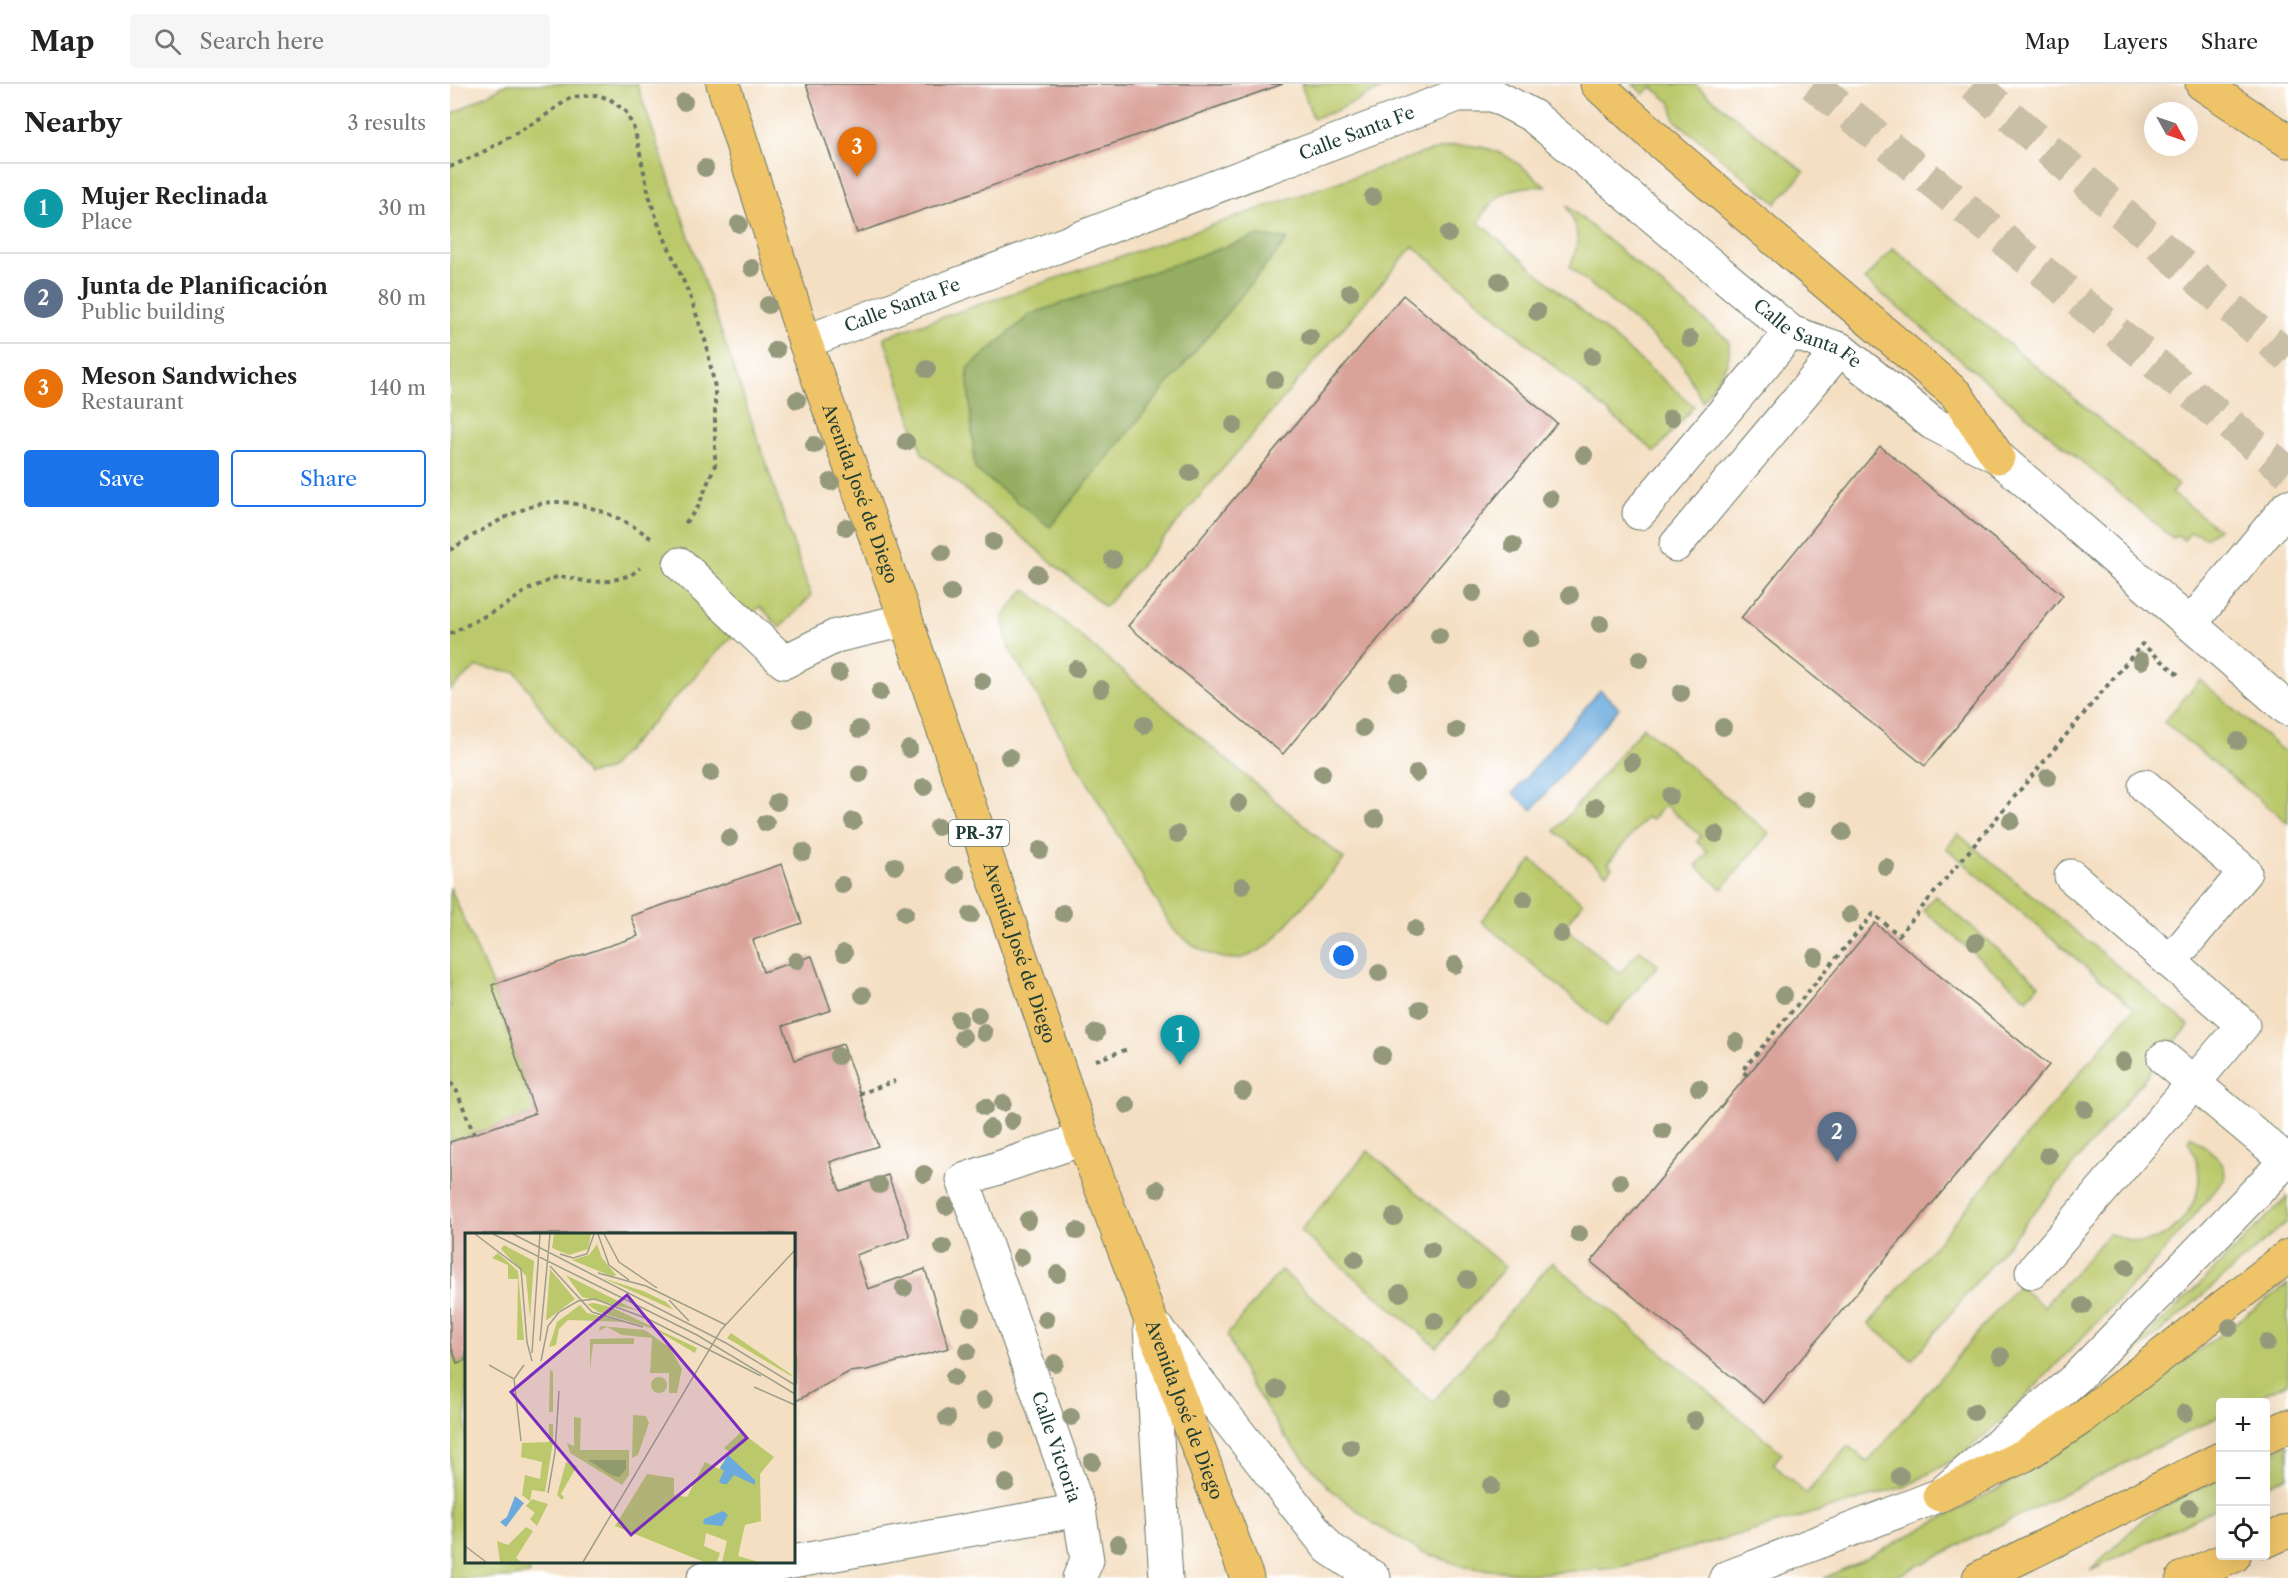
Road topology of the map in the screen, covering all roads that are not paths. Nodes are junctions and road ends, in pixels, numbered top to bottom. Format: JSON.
{"nodes":[{"id":1,"x":723,"y":84,"type":"edge"},
{"id":2,"x":1597,"y":84,"type":"edge"},
{"id":3,"x":2202,"y":84,"type":"edge"},
{"id":4,"x":1489,"y":89,"type":"edge"},
{"id":5,"x":2288,"y":141,"type":"edge"},
{"id":6,"x":1791,"y":332,"type":"junction"},
{"id":7,"x":805,"y":342,"type":"junction"},
{"id":8,"x":1840,"y":349,"type":"junction"},
{"id":9,"x":1998,"y":457,"type":"junction"},
{"id":10,"x":2288,"y":506,"type":"edge"},
{"id":11,"x":1639,"y":513,"type":"dead end"},
{"id":12,"x":1676,"y":545,"type":"dead end"},
{"id":13,"x":671,"y":547,"type":"road end"},
{"id":14,"x":906,"y":620,"type":"junction"},
{"id":15,"x":2191,"y":623,"type":"junction"},
{"id":16,"x":2288,"y":709,"type":"edge"},
{"id":17,"x":2145,"y":786,"type":"dead end"},
{"id":18,"x":2071,"y":876,"type":"dead end"},
{"id":19,"x":2170,"y":962,"type":"junction"},
{"id":20,"x":2164,"y":1058,"type":"dead end"},
{"id":21,"x":2193,"y":1082,"type":"junction"},
{"id":22,"x":1083,"y":1139,"type":"junction"},
{"id":23,"x":2287,"y":1160,"type":"edge"},
{"id":24,"x":2288,"y":1256,"type":"edge"},
{"id":25,"x":2032,"y":1272,"type":"dead end"},
{"id":26,"x":1149,"y":1319,"type":"junction"},
{"id":27,"x":2288,"y":1426,"type":"edge"},
{"id":28,"x":2270,"y":1435,"type":"edge"},
{"id":29,"x":2216,"y":1462,"type":"edge"},
{"id":30,"x":1940,"y":1495,"type":"junction"},
{"id":31,"x":1079,"y":1510,"type":"junction"},
{"id":32,"x":2288,"y":1531,"type":"edge"},
{"id":33,"x":2270,"y":1539,"type":"edge"},
{"id":34,"x":2225,"y":1560,"type":"edge"},
{"id":35,"x":795,"y":1561,"type":"edge"},
{"id":36,"x":787,"y":1563,"type":"edge"},
{"id":37,"x":704,"y":1578,"type":"edge"},
{"id":38,"x":1079,"y":1578,"type":"edge"},
{"id":39,"x":1166,"y":1578,"type":"edge"},
{"id":40,"x":1247,"y":1578,"type":"edge"},
{"id":41,"x":1374,"y":1578,"type":"edge"},
{"id":42,"x":1726,"y":1578,"type":"edge"},
{"id":43,"x":1979,"y":1578,"type":"edge"},
{"id":44,"x":2183,"y":1578,"type":"edge"}],
"edges":[{"from":1,"to":7,"type":"main road","name":"Avenida José de Diego","number":"PR-37"},
{"from":2,"to":9,"type":"main road"},
{"from":3,"to":5,"type":"main road"},
{"from":4,"to":6,"type":"street","name":"Calle Santa Fe"},
{"from":4,"to":7,"type":"street","name":"Calle Santa Fe"},
{"from":6,"to":8,"type":"street","name":"Calle Santa Fe"},
{"from":6,"to":11,"type":"street"},
{"from":7,"to":14,"type":"main road","name":"Avenida José de Diego","number":"PR-37"},
{"from":8,"to":9,"type":"street","name":"Calle Santa Fe"},
{"from":8,"to":12,"type":"street"},
{"from":9,"to":15,"type":"street","name":"Calle Santa Fe"},
{"from":10,"to":15,"type":"street"},
{"from":13,"to":14,"type":"street"},
{"from":14,"to":22,"type":"main road","name":"Avenida José de Diego","number":"PR-37"},
{"from":15,"to":16,"type":"street","name":"Calle Santa Fe"},
{"from":17,"to":19,"type":"street"},
{"from":18,"to":19,"type":"street"},
{"from":19,"to":21,"type":"street"},
{"from":20,"to":21,"type":"street"},
{"from":21,"to":23,"type":"street"},
{"from":21,"to":25,"type":"street"},
{"from":22,"to":26,"type":"main road","name":"Avenida José de Diego","number":"PR-37"},
{"from":22,"to":31,"type":"street","name":"Calle Victoria"},
{"from":23,"to":30,"type":"street"},
{"from":24,"to":30,"type":"main road"},
{"from":26,"to":39,"type":"street"},
{"from":26,"to":40,"type":"main road","name":"Avenida José de Diego","number":"PR-37"},
{"from":26,"to":41,"type":"street"},
{"from":27,"to":28,"type":"main road"},
{"from":29,"to":43,"type":"main road"},
{"from":30,"to":42,"type":"street"},
{"from":31,"to":35,"type":"street","name":"Calle Victoria"},
{"from":31,"to":38,"type":"street"},
{"from":32,"to":33,"type":"main road"},
{"from":34,"to":44,"type":"main road"},
{"from":36,"to":37,"type":"street","name":"Calle Victoria"}]}
